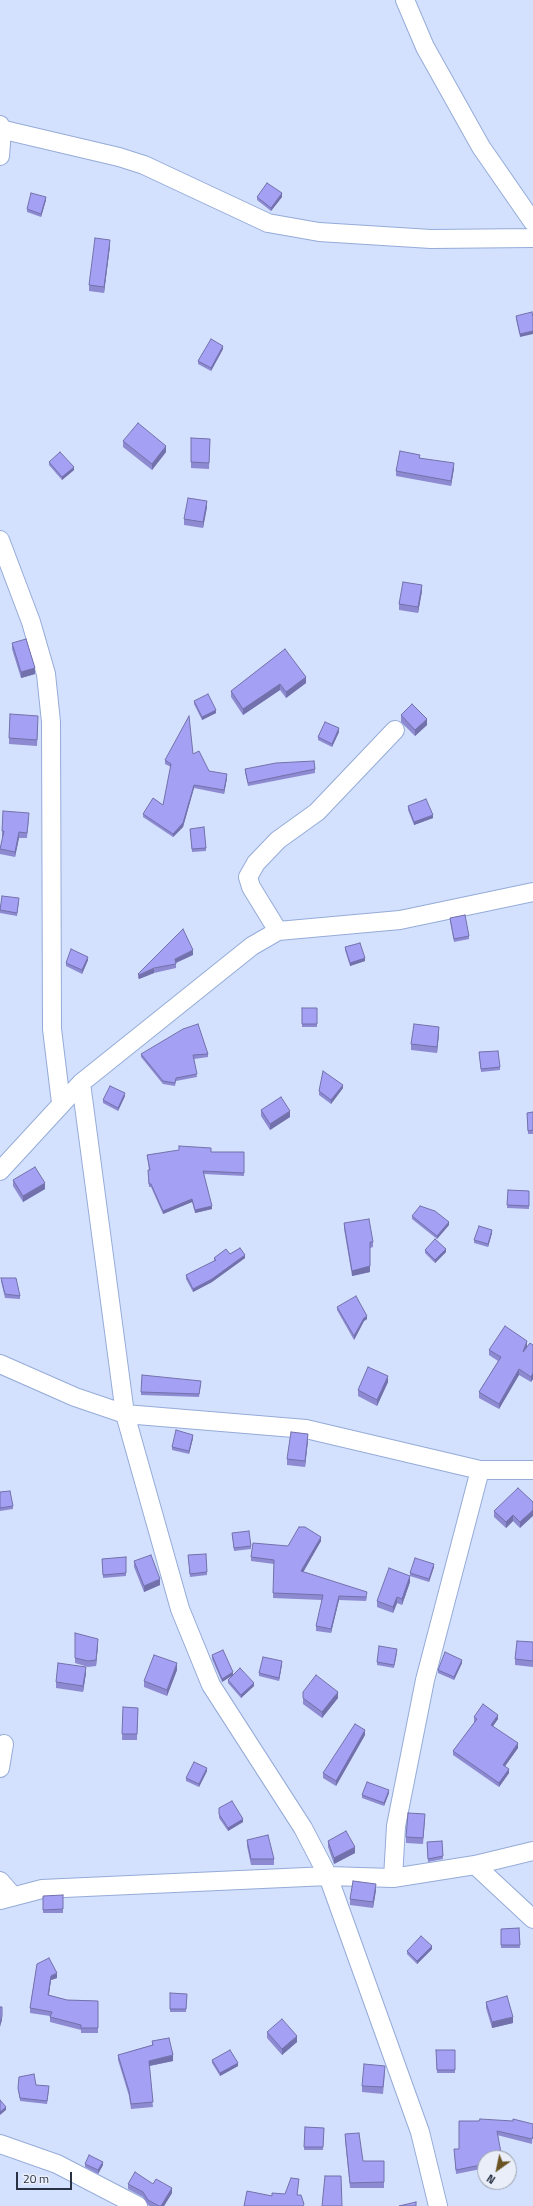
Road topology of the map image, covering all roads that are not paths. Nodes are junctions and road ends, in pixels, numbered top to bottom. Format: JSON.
{"nodes":[{"id":1,"x":405,"y":0,"type":"edge"},
{"id":2,"x":0,"y":128,"type":"edge"},
{"id":3,"x":0,"y":156,"type":"edge"},
{"id":4,"x":533,"y":222,"type":"edge"},
{"id":5,"x":533,"y":238,"type":"edge"},
{"id":6,"x":0,"y":540,"type":"edge"},
{"id":7,"x":395,"y":730,"type":"dead end"},
{"id":8,"x":533,"y":892,"type":"edge"},
{"id":9,"x":278,"y":931,"type":"junction"},
{"id":10,"x":81,"y":1083,"type":"junction"},
{"id":11,"x":61,"y":1103,"type":"junction"},
{"id":12,"x":0,"y":1172,"type":"edge"},
{"id":13,"x":0,"y":1364,"type":"edge"},
{"id":14,"x":125,"y":1414,"type":"junction"},
{"id":15,"x":480,"y":1470,"type":"junction"},
{"id":16,"x":533,"y":1470,"type":"edge"},
{"id":17,"x":4,"y":1744,"type":"dead end"},
{"id":18,"x":0,"y":1768,"type":"edge"},
{"id":19,"x":533,"y":1851,"type":"edge"},
{"id":20,"x":475,"y":1865,"type":"junction"},
{"id":21,"x":328,"y":1876,"type":"junction"},
{"id":22,"x":393,"y":1878,"type":"junction"},
{"id":23,"x":0,"y":1880,"type":"edge"},
{"id":24,"x":6,"y":1898,"type":"edge"},
{"id":25,"x":533,"y":1919,"type":"edge"},
{"id":26,"x":0,"y":2144,"type":"edge"},
{"id":27,"x":138,"y":2206,"type":"edge"},
{"id":28,"x":438,"y":2206,"type":"edge"}],
"edges":[{"from":1,"to":4,"type":"street"},
{"from":2,"to":3,"type":"street"},
{"from":2,"to":5,"type":"street"},
{"from":6,"to":11,"type":"street"},
{"from":7,"to":9,"type":"street"},
{"from":8,"to":9,"type":"street"},
{"from":9,"to":10,"type":"street"},
{"from":10,"to":11,"type":"street"},
{"from":10,"to":14,"type":"street"},
{"from":11,"to":12,"type":"street"},
{"from":13,"to":14,"type":"street"},
{"from":14,"to":15,"type":"street"},
{"from":14,"to":21,"type":"street"},
{"from":15,"to":16,"type":"street"},
{"from":15,"to":22,"type":"street"},
{"from":17,"to":18,"type":"street"},
{"from":19,"to":20,"type":"street"},
{"from":20,"to":22,"type":"street"},
{"from":20,"to":25,"type":"street"},
{"from":21,"to":22,"type":"street"},
{"from":21,"to":24,"type":"street"},
{"from":21,"to":28,"type":"street"},
{"from":23,"to":24,"type":"street"},
{"from":26,"to":27,"type":"street"}]}
